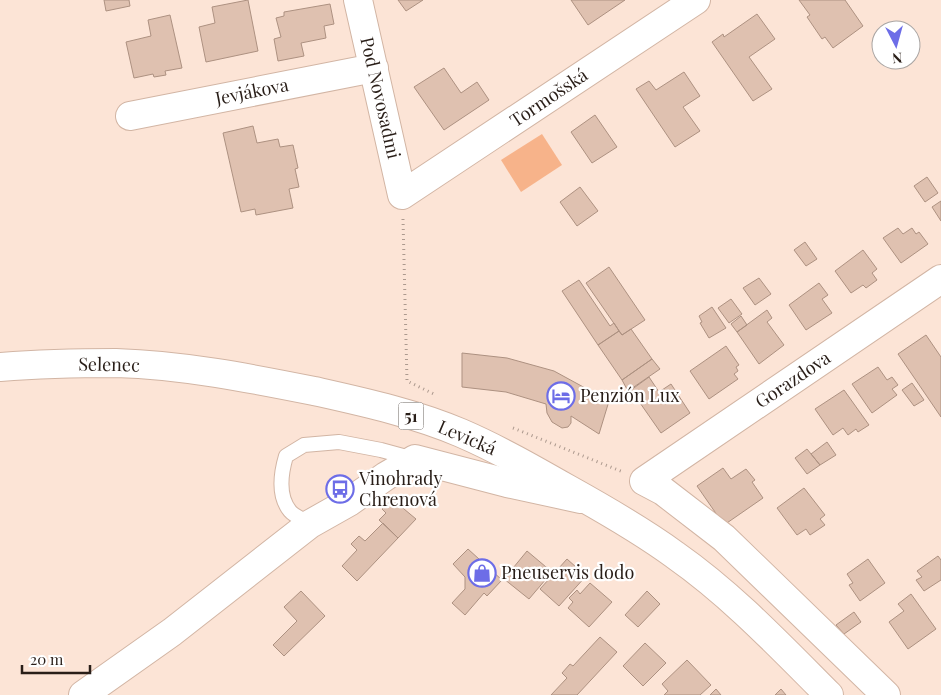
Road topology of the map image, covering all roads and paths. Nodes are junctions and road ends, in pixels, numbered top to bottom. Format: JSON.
{"nodes":[{"id":1,"x":358,"y":0,"type":"edge"},
{"id":2,"x":696,"y":0,"type":"edge"},
{"id":3,"x":374,"y":68,"type":"junction"},
{"id":4,"x":130,"y":116,"type":"dead end"},
{"id":5,"x":402,"y":195,"type":"junction"},
{"id":6,"x":941,"y":279,"type":"edge"},
{"id":7,"x":0,"y":367,"type":"edge"},
{"id":8,"x":218,"y":373,"type":"joint"},
{"id":9,"x":440,"y":397,"type":"dead end"},
{"id":10,"x":510,"y":427,"type":"dead end"},
{"id":11,"x":415,"y":460,"type":"junction"},
{"id":12,"x":644,"y":481,"type":"junction"},
{"id":13,"x":590,"y":501,"type":"junction"},
{"id":14,"x":310,"y":524,"type":"junction"},
{"id":15,"x":83,"y":695,"type":"edge"},
{"id":16,"x":829,"y":695,"type":"edge"},
{"id":17,"x":886,"y":695,"type":"edge"}],
"edges":[{"from":1,"to":3,"type":"street","name":"Pod Novosadmi"},
{"from":2,"to":5,"type":"street","name":"Tormošská"},
{"from":3,"to":4,"type":"street","name":"Jevjákova"},
{"from":3,"to":5,"type":"street","name":"Pod Novosadmi"},
{"from":5,"to":9,"type":"path"},
{"from":6,"to":12,"type":"street","name":"Gorazdova"},
{"from":7,"to":8,"type":"street","name":"Selenec","number":"51"},
{"from":8,"to":13,"type":"street","name":"Levická","number":"51"},
{"from":10,"to":12,"type":"path"},
{"from":11,"to":13,"type":"street","name":"Levická"},
{"from":11,"to":14,"type":"street"},
{"from":11,"to":14,"type":"lane","name":"Levická"},
{"from":12,"to":17,"type":"street"},
{"from":13,"to":16,"type":"street","name":"Levická","number":"51"},
{"from":14,"to":15,"type":"street"}]}
